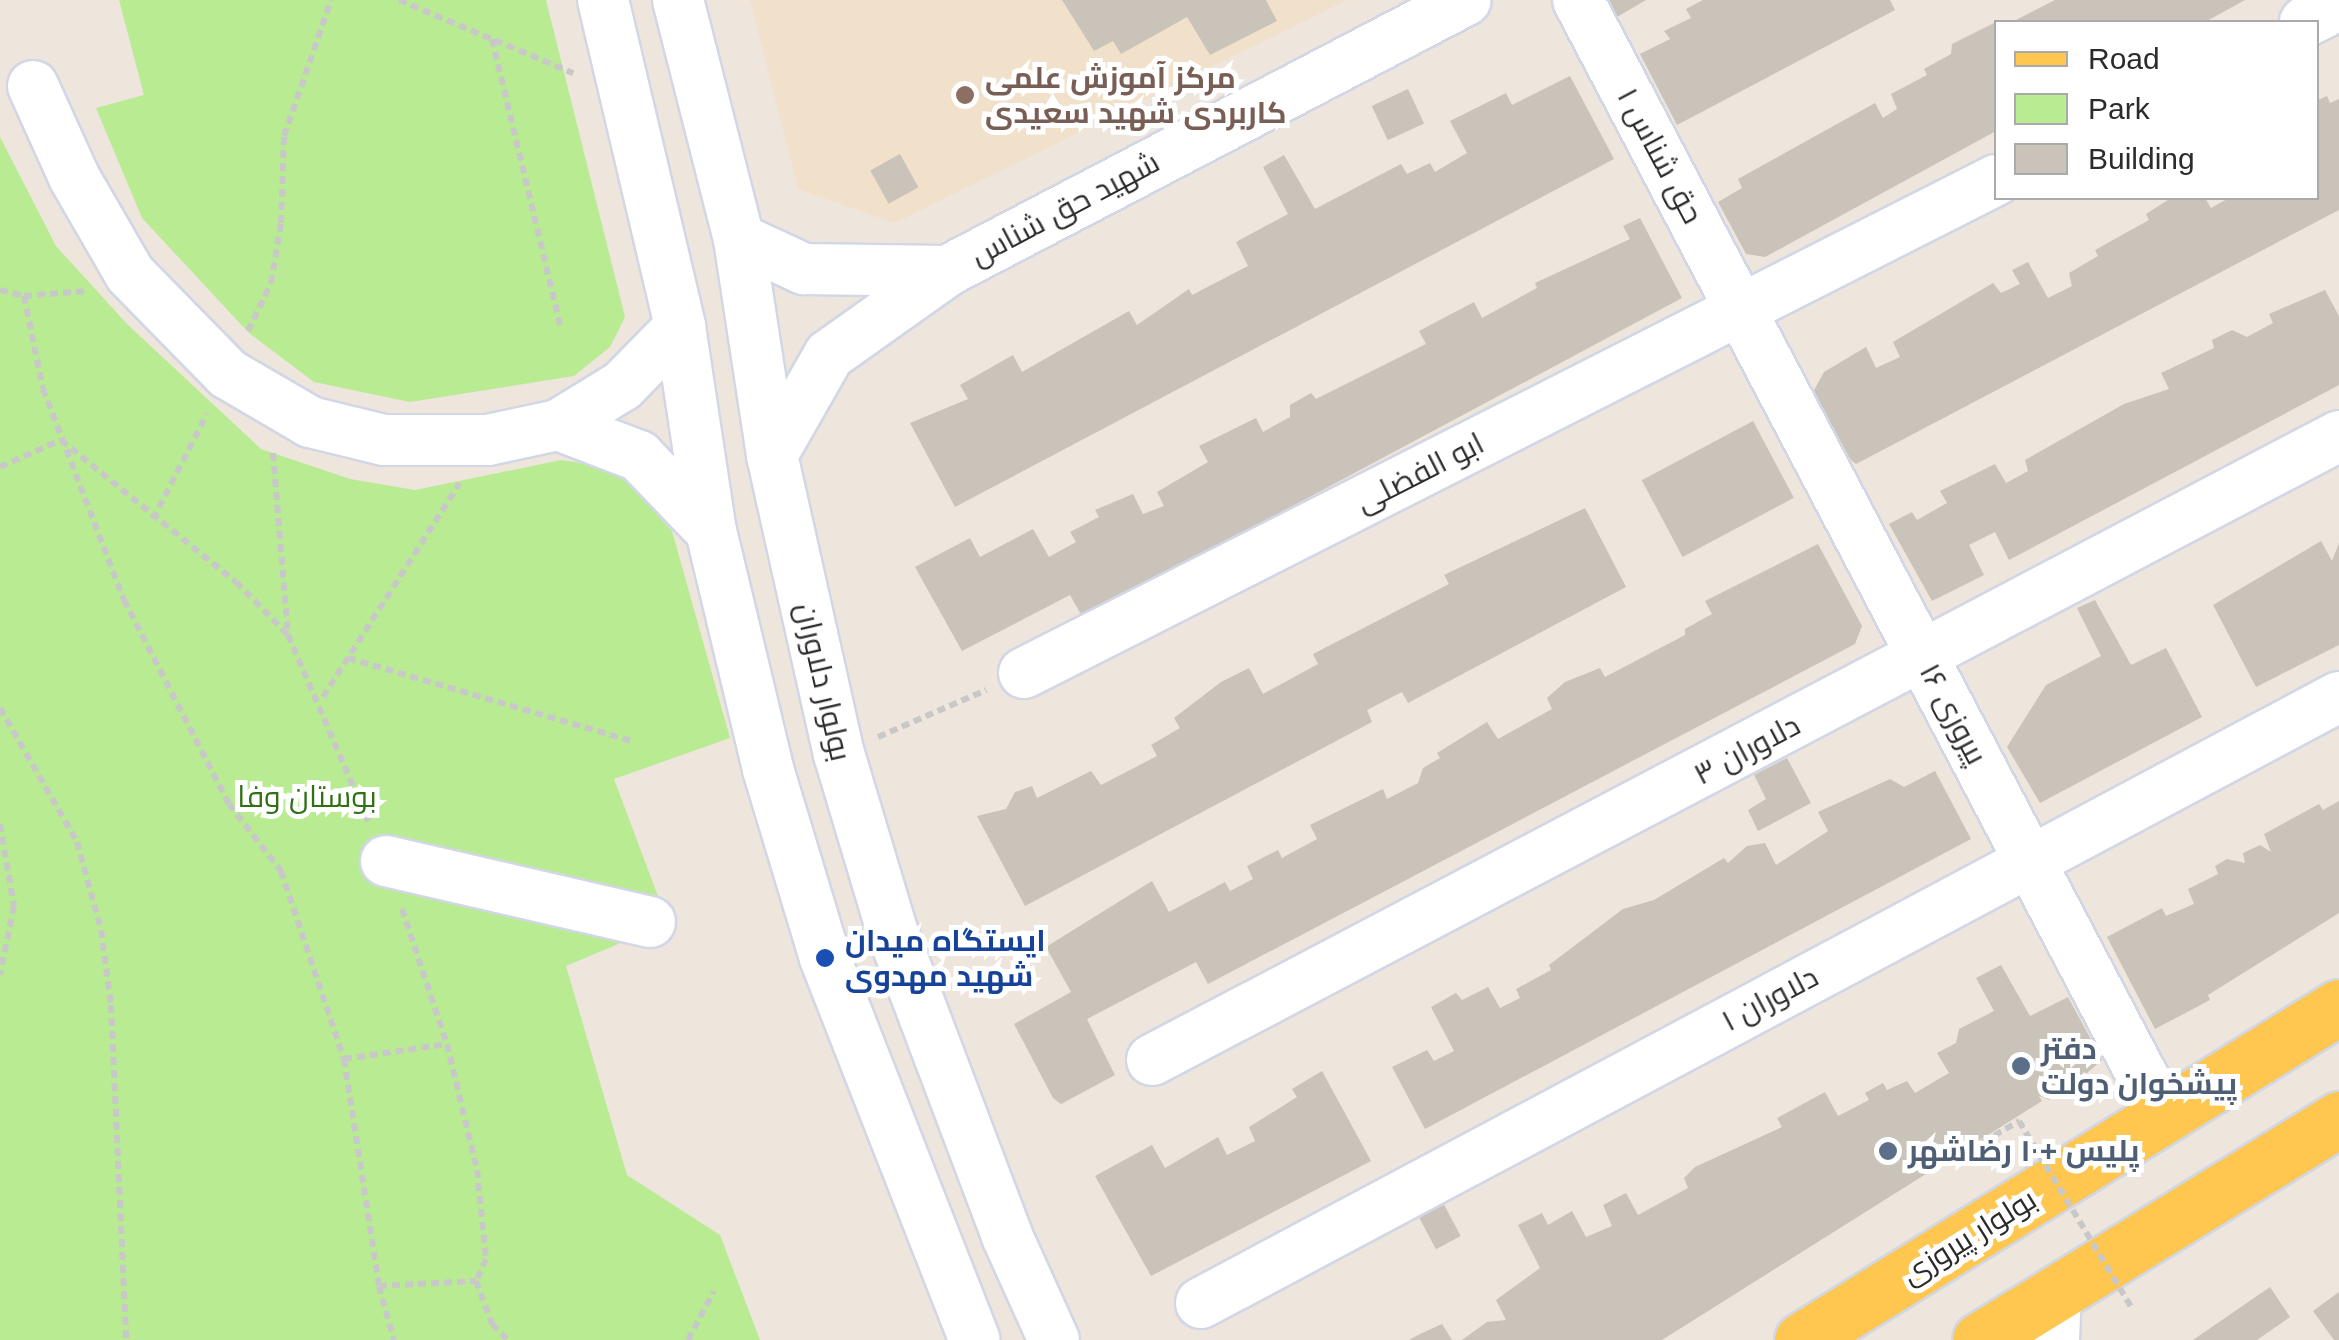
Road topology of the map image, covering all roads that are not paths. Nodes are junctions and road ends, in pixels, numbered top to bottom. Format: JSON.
{"nodes":[{"id":1,"x":602,"y":0,"type":"edge"},
{"id":2,"x":678,"y":0,"type":"edge"},
{"id":3,"x":1466,"y":0,"type":"edge"},
{"id":4,"x":1578,"y":0,"type":"edge"},
{"id":5,"x":2339,"y":5,"type":"edge"},
{"id":6,"x":2309,"y":20,"type":"edge"},
{"id":7,"x":33,"y":86,"type":"dead end"},
{"id":8,"x":1994,"y":181,"type":"edge"},
{"id":9,"x":738,"y":239,"type":"junction"},
{"id":10,"x":947,"y":270,"type":"junction"},
{"id":11,"x":1742,"y":311,"type":"junction"},
{"id":12,"x":680,"y":327,"type":"junction"},
{"id":13,"x":558,"y":424,"type":"junction"},
{"id":14,"x":2339,"y":436,"type":"edge"},
{"id":15,"x":772,"y":455,"type":"junction"},
{"id":16,"x":711,"y":531,"type":"junction"},
{"id":17,"x":1924,"y":658,"type":"junction"},
{"id":18,"x":1024,"y":673,"type":"road end"},
{"id":19,"x":2339,"y":697,"type":"edge"},
{"id":20,"x":2030,"y":861,"type":"junction"},
{"id":21,"x":386,"y":862,"type":"dead end"},
{"id":22,"x":650,"y":922,"type":"dead end"},
{"id":23,"x":2339,"y":1007,"type":"edge"},
{"id":24,"x":1152,"y":1060,"type":"dead end"},
{"id":25,"x":2164,"y":1116,"type":"junction"},
{"id":26,"x":2339,"y":1119,"type":"edge"},
{"id":27,"x":1201,"y":1303,"type":"dead end"},
{"id":28,"x":2055,"y":1316,"type":"edge"},
{"id":29,"x":975,"y":1340,"type":"edge"},
{"id":30,"x":1054,"y":1340,"type":"edge"},
{"id":31,"x":1802,"y":1340,"type":"edge"},
{"id":32,"x":1980,"y":1340,"type":"edge"}],
"edges":[{"from":1,"to":12,"type":"street"},
{"from":2,"to":9,"type":"street","name":"بولوار دلاوران"},
{"from":3,"to":10,"type":"street","name":"شهید حق شناس"},
{"from":4,"to":11,"type":"street","name":"حق شناس ۱"},
{"from":5,"to":6,"type":"street"},
{"from":7,"to":13,"type":"street"},
{"from":8,"to":11,"type":"street","name":"ابو الفضلی"},
{"from":9,"to":10,"type":"street"},
{"from":9,"to":15,"type":"street","name":"بولوار دلاوران"},
{"from":10,"to":15,"type":"street","name":"شهید حق شناس"},
{"from":11,"to":17,"type":"street","name":"پیروزی ۱۶"},
{"from":11,"to":18,"type":"street","name":"ابو الفضلی"},
{"from":12,"to":13,"type":"street"},
{"from":12,"to":16,"type":"street"},
{"from":13,"to":16,"type":"street"},
{"from":14,"to":17,"type":"street","name":"دلاوران ۳"},
{"from":15,"to":30,"type":"street","name":"بولوار دلاوران"},
{"from":16,"to":29,"type":"street"},
{"from":17,"to":20,"type":"street","name":"پیروزی ۱۶"},
{"from":17,"to":24,"type":"street","name":"دلاوران ۳"},
{"from":19,"to":20,"type":"street","name":"دلاوران ۱"},
{"from":20,"to":25,"type":"street","name":"پیروزی ۱۶"},
{"from":20,"to":27,"type":"street","name":"دلاوران ۱"},
{"from":21,"to":22,"type":"street"},
{"from":23,"to":25,"type":"main road","name":"بولوار پیروزی"},
{"from":25,"to":31,"type":"main road","name":"بولوار پیروزی"},
{"from":26,"to":28,"type":"main road"},
{"from":28,"to":32,"type":"main road"}]}
